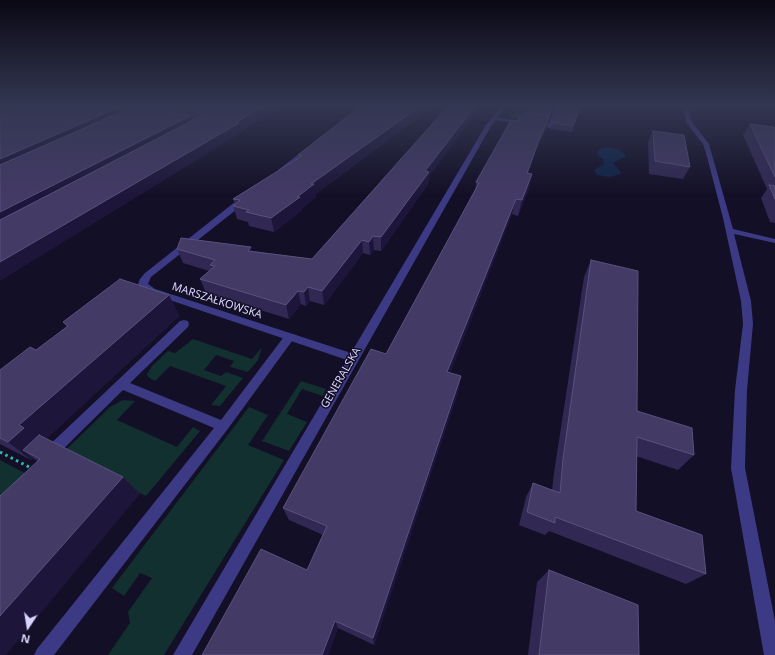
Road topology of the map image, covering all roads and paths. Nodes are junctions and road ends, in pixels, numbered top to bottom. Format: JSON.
{"nodes":[{"id":1,"x":483,"y":136,"type":"edge"},
{"id":2,"x":699,"y":136,"type":"edge"},
{"id":3,"x":316,"y":143,"type":"edge"},
{"id":4,"x":273,"y":176,"type":"edge"},
{"id":5,"x":249,"y":196,"type":"edge"},
{"id":6,"x":730,"y":231,"type":"junction"},
{"id":7,"x":775,"y":240,"type":"edge"},
{"id":8,"x":184,"y":324,"type":"dead end"},
{"id":9,"x":290,"y":337,"type":"junction"},
{"id":10,"x":353,"y":358,"type":"junction"},
{"id":11,"x":121,"y":384,"type":"junction"},
{"id":12,"x":223,"y":426,"type":"junction"},
{"id":13,"x":0,"y":452,"type":"edge"},
{"id":14,"x":33,"y":469,"type":"joint"},
{"id":15,"x":43,"y":655,"type":"edge"},
{"id":16,"x":182,"y":655,"type":"edge"},
{"id":17,"x":773,"y":655,"type":"edge"}],
"edges":[{"from":1,"to":10,"type":"street","name":"GENERALSKA"},
{"from":2,"to":6,"type":"street"},
{"from":3,"to":4,"type":"street"},
{"from":5,"to":9,"type":"street","name":"MARSZAŁKOWSKA"},
{"from":6,"to":7,"type":"street"},
{"from":6,"to":17,"type":"street"},
{"from":8,"to":11,"type":"street"},
{"from":9,"to":10,"type":"street","name":"MARSZAŁKOWSKA"},
{"from":9,"to":12,"type":"street"},
{"from":10,"to":16,"type":"street","name":"GENERALSKA"},
{"from":11,"to":12,"type":"street"},
{"from":11,"to":14,"type":"street"},
{"from":12,"to":15,"type":"street"},
{"from":13,"to":14,"type":"path"}]}
